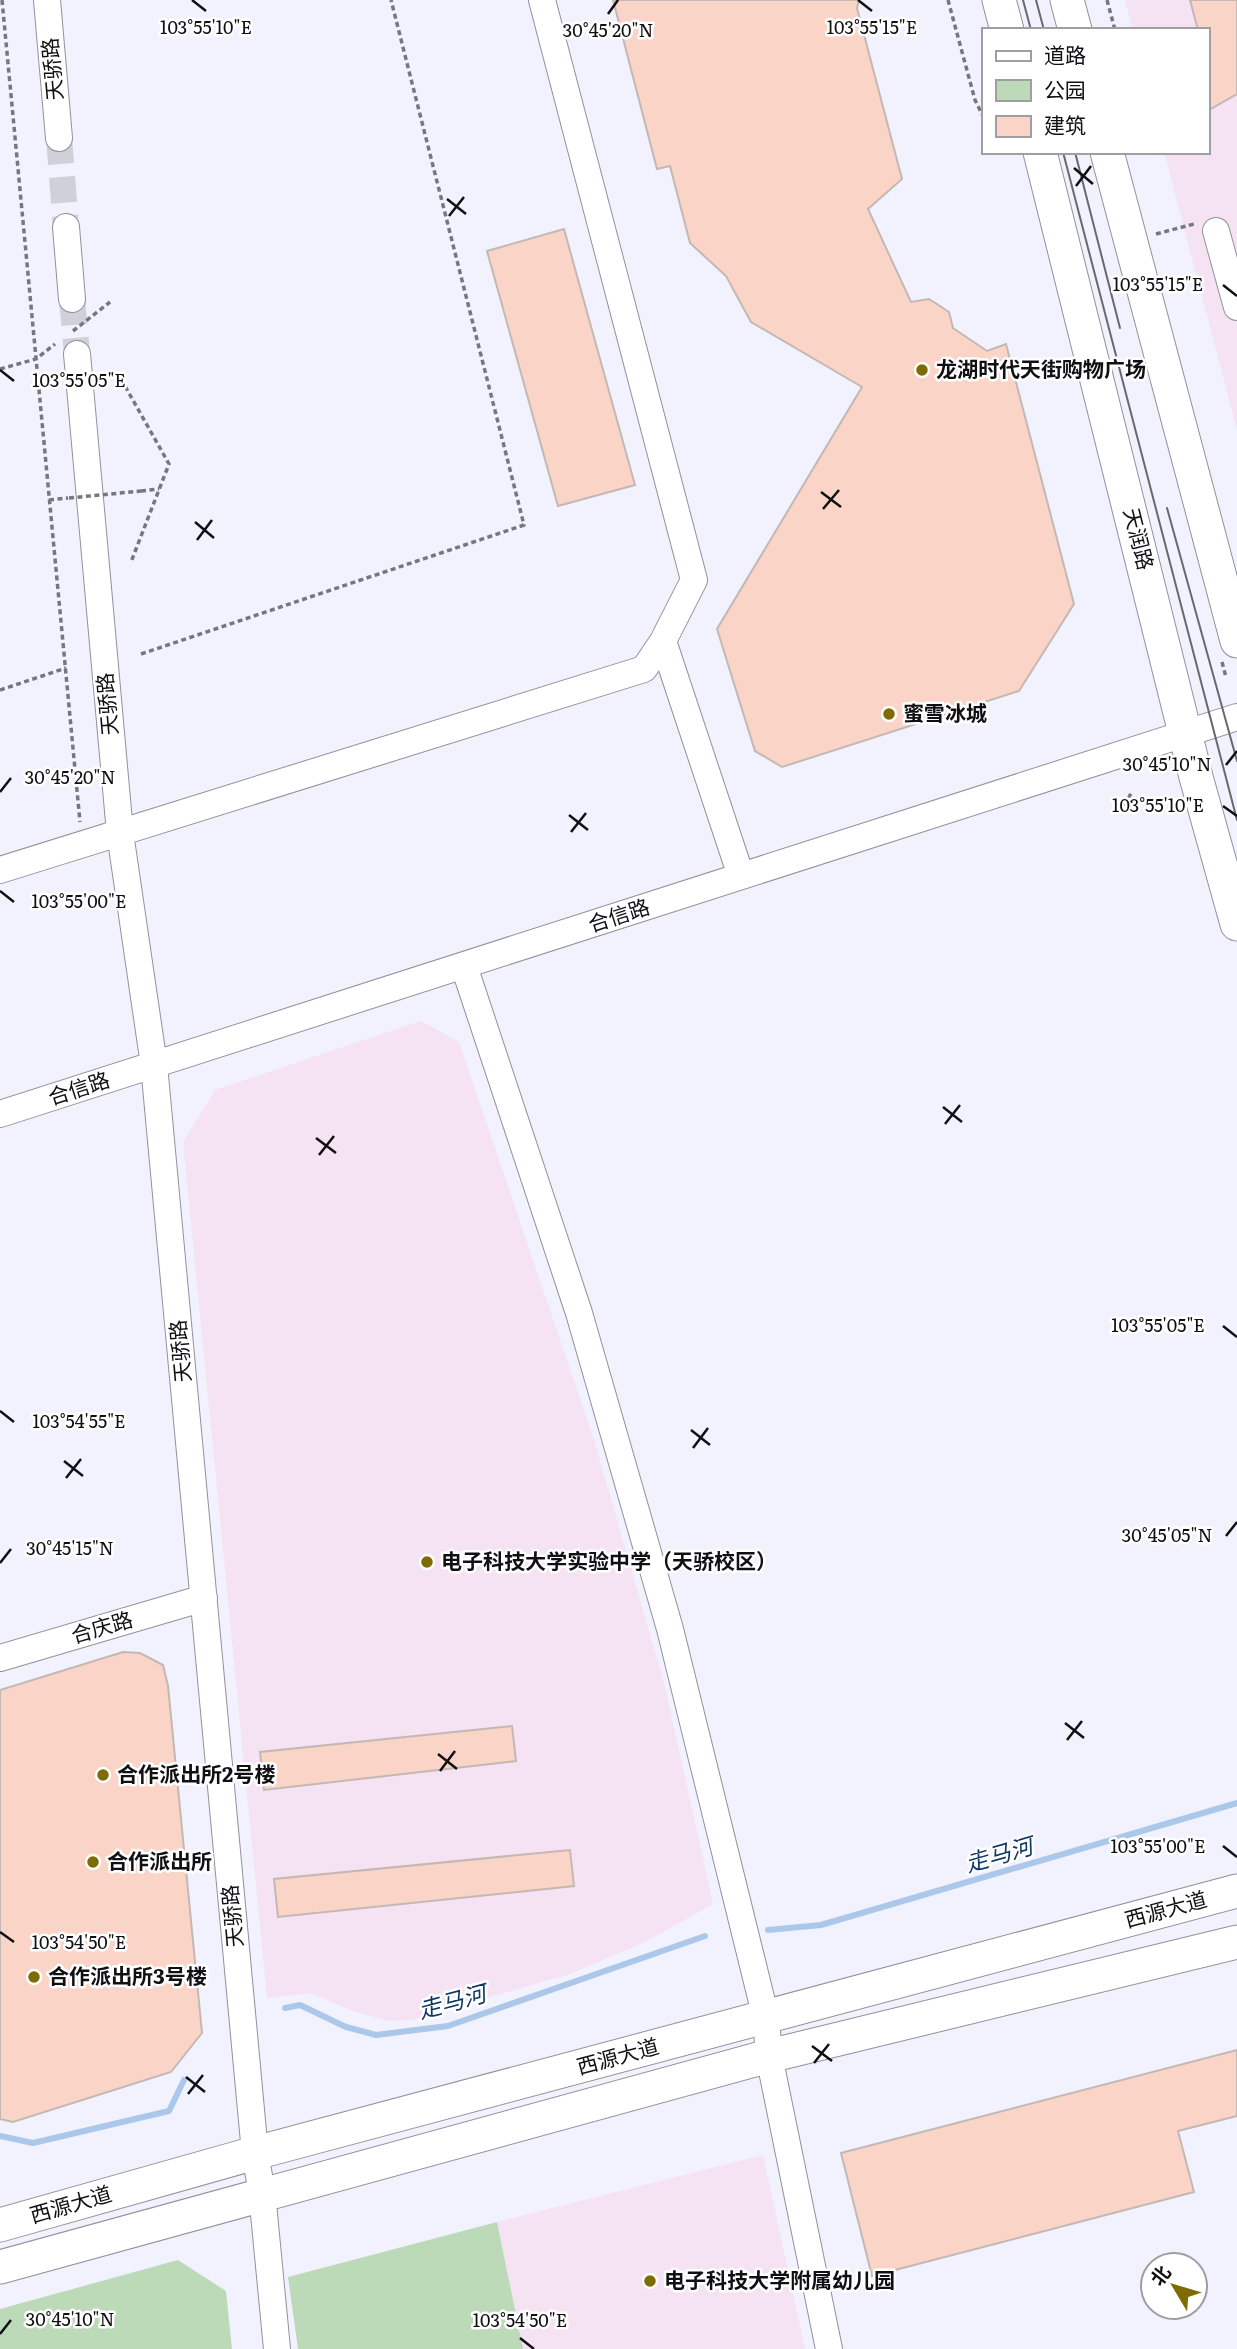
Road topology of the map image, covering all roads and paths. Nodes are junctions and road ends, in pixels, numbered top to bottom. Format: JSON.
{"nodes":[{"id":1,"x":2,"y":0,"type":"edge"},
{"id":2,"x":47,"y":0,"type":"edge"},
{"id":3,"x":391,"y":0,"type":"edge"},
{"id":4,"x":542,"y":0,"type":"edge"},
{"id":5,"x":956,"y":0,"type":"edge"},
{"id":6,"x":999,"y":0,"type":"edge"},
{"id":7,"x":1067,"y":0,"type":"edge"},
{"id":8,"x":1107,"y":0,"type":"edge"},
{"id":9,"x":948,"y":1,"type":"edge"},
{"id":10,"x":1006,"y":28,"type":"edge"},
{"id":11,"x":1074,"y":28,"type":"edge"},
{"id":12,"x":1114,"y":28,"type":"edge"},
{"id":13,"x":982,"y":114,"type":"edge"},
{"id":14,"x":59,"y":138,"type":"tunnel mouth"},
{"id":15,"x":1041,"y":154,"type":"edge"},
{"id":16,"x":1108,"y":154,"type":"edge"},
{"id":17,"x":66,"y":227,"type":"tunnel mouth"},
{"id":18,"x":1216,"y":231,"type":"dead end"},
{"id":19,"x":72,"y":299,"type":"tunnel mouth"},
{"id":20,"x":1237,"y":307,"type":"edge"},
{"id":21,"x":77,"y":354,"type":"tunnel mouth"},
{"id":22,"x":121,"y":379,"type":"dead end"},
{"id":23,"x":159,"y":489,"type":"junction"},
{"id":24,"x":50,"y":500,"type":"junction"},
{"id":25,"x":131,"y":562,"type":"dead end"},
{"id":26,"x":663,"y":641,"type":"junction"},
{"id":27,"x":1237,"y":641,"type":"edge"},
{"id":28,"x":141,"y":654,"type":"dead end"},
{"id":29,"x":66,"y":668,"type":"junction"},
{"id":30,"x":0,"y":690,"type":"edge"},
{"id":31,"x":1237,"y":717,"type":"edge"},
{"id":32,"x":1187,"y":733,"type":"junction"},
{"id":33,"x":1131,"y":793,"type":"dead end"},
{"id":34,"x":1125,"y":806,"type":"dead end"},
{"id":35,"x":120,"y":833,"type":"junction"},
{"id":36,"x":82,"y":845,"type":"junction"},
{"id":37,"x":0,"y":870,"type":"edge"},
{"id":38,"x":741,"y":876,"type":"junction"},
{"id":39,"x":1237,"y":924,"type":"edge"},
{"id":40,"x":464,"y":966,"type":"junction"},
{"id":41,"x":154,"y":1065,"type":"junction"},
{"id":42,"x":0,"y":1114,"type":"edge"},
{"id":43,"x":204,"y":1598,"type":"junction"},
{"id":44,"x":0,"y":1658,"type":"edge"},
{"id":45,"x":1237,"y":1891,"type":"edge"},
{"id":46,"x":1237,"y":1942,"type":"edge"},
{"id":47,"x":766,"y":2018,"type":"junction"},
{"id":48,"x":769,"y":2056,"type":"junction"},
{"id":49,"x":255,"y":2153,"type":"junction"},
{"id":50,"x":262,"y":2193,"type":"junction"},
{"id":51,"x":0,"y":2225,"type":"edge"},
{"id":52,"x":0,"y":2267,"type":"edge"},
{"id":53,"x":277,"y":2349,"type":"edge"},
{"id":54,"x":829,"y":2349,"type":"edge"}],
"edges":[{"from":1,"to":24,"type":"path"},
{"from":2,"to":14,"type":"street","name":"天骄路"},
{"from":3,"to":28,"type":"path"},
{"from":4,"to":26,"type":"street"},
{"from":5,"to":9,"type":"path"},
{"from":6,"to":10,"type":"main road"},
{"from":7,"to":11,"type":"main road"},
{"from":8,"to":12,"type":"path"},
{"from":9,"to":13,"type":"path"},
{"from":15,"to":32,"type":"main road","name":"天润路"},
{"from":16,"to":27,"type":"main road"},
{"from":17,"to":19,"type":"street"},
{"from":18,"to":20,"type":"street"},
{"from":21,"to":35,"type":"street","name":"天骄路"},
{"from":22,"to":23,"type":"path"},
{"from":23,"to":24,"type":"path","bridge":true},
{"from":23,"to":25,"type":"path"},
{"from":24,"to":29,"type":"path"},
{"from":26,"to":35,"type":"street"},
{"from":26,"to":38,"type":"street"},
{"from":29,"to":30,"type":"path"},
{"from":29,"to":36,"type":"path"},
{"from":31,"to":32,"type":"street","name":"合信路"},
{"from":32,"to":38,"type":"street","name":"合信路"},
{"from":32,"to":39,"type":"main road","name":"天润路"},
{"from":33,"to":34,"type":"path"},
{"from":35,"to":36,"type":"street"},
{"from":35,"to":41,"type":"street","name":"天骄路"},
{"from":36,"to":37,"type":"street"},
{"from":38,"to":40,"type":"street","name":"合信路"},
{"from":40,"to":41,"type":"street","name":"合信路"},
{"from":40,"to":47,"type":"street"},
{"from":41,"to":42,"type":"street","name":"合信路"},
{"from":41,"to":43,"type":"street","name":"天骄路"},
{"from":43,"to":44,"type":"street","name":"合庆路"},
{"from":43,"to":49,"type":"street","name":"天骄路"},
{"from":45,"to":47,"type":"main road","name":"西源大道"},
{"from":46,"to":48,"type":"main road","name":"西源大道"},
{"from":47,"to":48,"type":"street"},
{"from":47,"to":49,"type":"main road","name":"西源大道"},
{"from":48,"to":50,"type":"main road","name":"西源大道"},
{"from":48,"to":54,"type":"street"},
{"from":49,"to":50,"type":"street","name":"天骄路"},
{"from":49,"to":51,"type":"main road","name":"西源大道"},
{"from":50,"to":52,"type":"main road","name":"西源大道"},
{"from":50,"to":53,"type":"street","name":"天骄路"}]}
